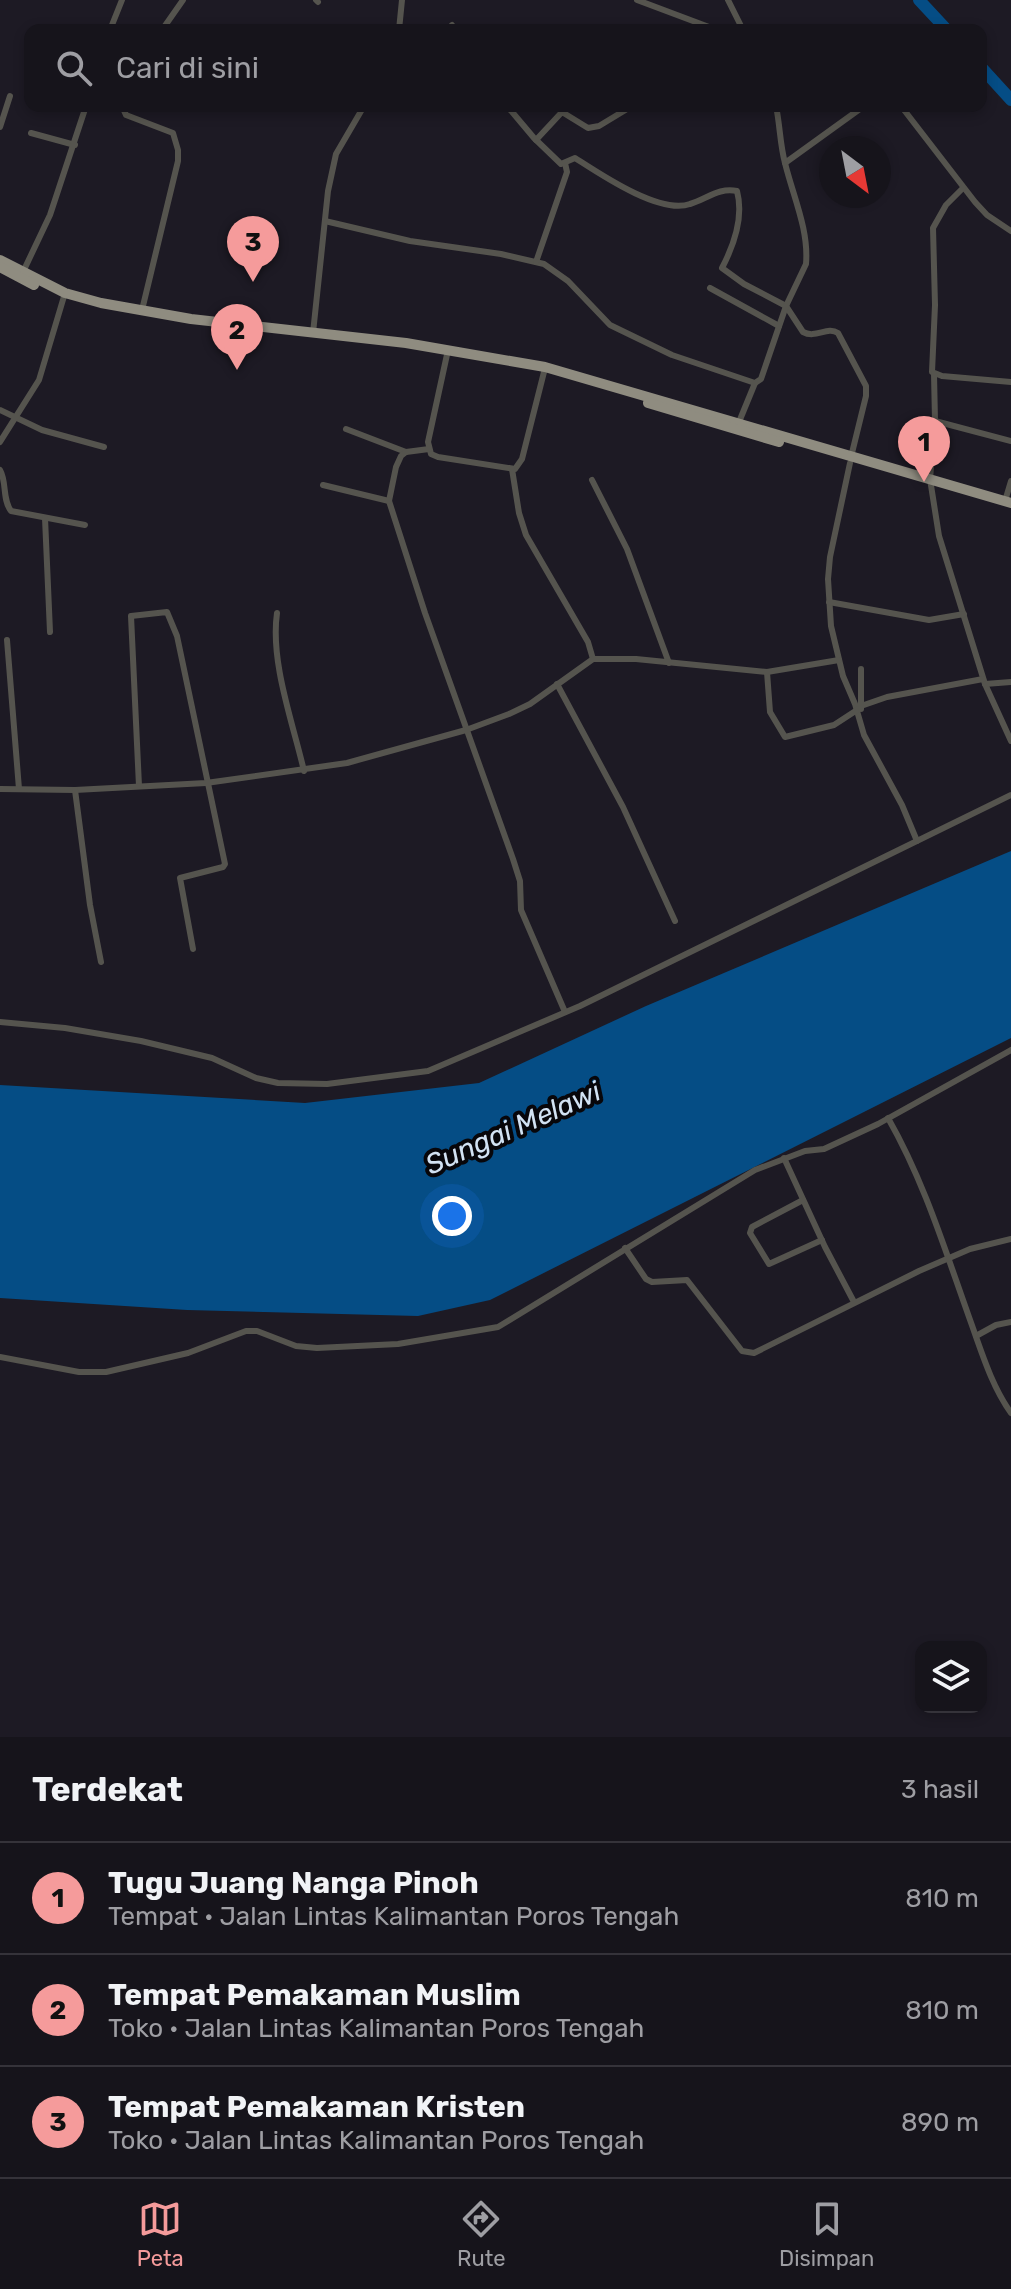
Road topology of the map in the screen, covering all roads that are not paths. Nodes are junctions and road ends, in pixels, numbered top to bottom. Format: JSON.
{"nodes":[{"id":1,"x":122,"y":0,"type":"edge"},
{"id":2,"x":169,"y":0,"type":"edge"},
{"id":3,"x":183,"y":0,"type":"edge"},
{"id":4,"x":402,"y":0,"type":"edge"},
{"id":5,"x":637,"y":0,"type":"edge"},
{"id":6,"x":728,"y":0,"type":"edge"},
{"id":7,"x":178,"y":7,"type":"junction"},
{"id":8,"x":112,"y":24,"type":"edge"},
{"id":9,"x":166,"y":24,"type":"edge"},
{"id":10,"x":400,"y":24,"type":"edge"},
{"id":11,"x":701,"y":24,"type":"edge"},
{"id":12,"x":740,"y":24,"type":"edge"},
{"id":13,"x":10,"y":96,"type":"dead end"},
{"id":14,"x":84,"y":112,"type":"edge"},
{"id":15,"x":125,"y":112,"type":"edge"},
{"id":16,"x":360,"y":112,"type":"edge"},
{"id":17,"x":512,"y":112,"type":"edge"},
{"id":18,"x":562,"y":112,"type":"edge"},
{"id":19,"x":562,"y":112,"type":"edge"},
{"id":20,"x":622,"y":112,"type":"edge"},
{"id":21,"x":777,"y":112,"type":"edge"},
{"id":22,"x":856,"y":112,"type":"edge"},
{"id":23,"x":906,"y":112,"type":"edge"},
{"id":24,"x":0,"y":127,"type":"edge"},
{"id":25,"x":31,"y":133,"type":"dead end"},
{"id":26,"x":536,"y":140,"type":"junction"},
{"id":27,"x":75,"y":145,"type":"junction"},
{"id":28,"x":565,"y":163,"type":"junction"},
{"id":29,"x":785,"y":163,"type":"junction"},
{"id":30,"x":963,"y":188,"type":"junction"},
{"id":31,"x":325,"y":221,"type":"junction"},
{"id":32,"x":1011,"y":231,"type":"edge"},
{"id":33,"x":0,"y":260,"type":"edge"},
{"id":34,"x":536,"y":262,"type":"junction"},
{"id":35,"x":0,"y":267,"type":"edge"},
{"id":36,"x":23,"y":272,"type":"junction"},
{"id":37,"x":710,"y":288,"type":"dead end"},
{"id":38,"x":64,"y":295,"type":"junction"},
{"id":39,"x":786,"y":306,"type":"junction"},
{"id":40,"x":142,"y":310,"type":"junction"},
{"id":41,"x":779,"y":326,"type":"junction"},
{"id":42,"x":313,"y":333,"type":"junction"},
{"id":43,"x":447,"y":353,"type":"junction"},
{"id":44,"x":544,"y":372,"type":"junction"},
{"id":45,"x":934,"y":374,"type":"junction"},
{"id":46,"x":1011,"y":382,"type":"edge"},
{"id":47,"x":755,"y":383,"type":"junction"},
{"id":48,"x":0,"y":410,"type":"edge"},
{"id":49,"x":16,"y":419,"type":"junction"},
{"id":50,"x":935,"y":421,"type":"junction"},
{"id":51,"x":739,"y":422,"type":"junction"},
{"id":52,"x":346,"y":429,"type":"dead end"},
{"id":53,"x":1011,"y":441,"type":"edge"},
{"id":54,"x":0,"y":442,"type":"edge"},
{"id":55,"x":104,"y":447,"type":"dead end"},
{"id":56,"x":429,"y":449,"type":"junction"},
{"id":57,"x":406,"y":452,"type":"junction"},
{"id":58,"x":850,"y":460,"type":"junction"},
{"id":59,"x":512,"y":469,"type":"junction"},
{"id":60,"x":0,"y":470,"type":"edge"},
{"id":61,"x":592,"y":480,"type":"dead end"},
{"id":62,"x":1011,"y":481,"type":"edge"},
{"id":63,"x":931,"y":482,"type":"junction"},
{"id":64,"x":323,"y":485,"type":"dead end"},
{"id":65,"x":389,"y":501,"type":"junction"},
{"id":66,"x":1009,"y":505,"type":"edge"},
{"id":67,"x":45,"y":518,"type":"junction"},
{"id":68,"x":85,"y":525,"type":"dead end"},
{"id":69,"x":829,"y":602,"type":"junction"},
{"id":70,"x":277,"y":613,"type":"dead end"},
{"id":71,"x":964,"y":614,"type":"junction"},
{"id":72,"x":50,"y":632,"type":"dead end"},
{"id":73,"x":7,"y":640,"type":"dead end"},
{"id":74,"x":593,"y":659,"type":"junction"},
{"id":75,"x":839,"y":660,"type":"junction"},
{"id":76,"x":669,"y":663,"type":"junction"},
{"id":77,"x":861,"y":669,"type":"dead end"},
{"id":78,"x":767,"y":672,"type":"junction"},
{"id":79,"x":984,"y":682,"type":"junction"},
{"id":80,"x":1011,"y":682,"type":"edge"},
{"id":81,"x":557,"y":684,"type":"junction"},
{"id":82,"x":858,"y":705,"type":"junction"},
{"id":83,"x":466,"y":730,"type":"junction"},
{"id":84,"x":1011,"y":741,"type":"edge"},
{"id":85,"x":304,"y":771,"type":"junction"},
{"id":86,"x":206,"y":783,"type":"junction"},
{"id":87,"x":139,"y":786,"type":"junction"},
{"id":88,"x":0,"y":789,"type":"edge"},
{"id":89,"x":19,"y":789,"type":"junction"},
{"id":90,"x":75,"y":790,"type":"junction"},
{"id":91,"x":1011,"y":795,"type":"edge"},
{"id":92,"x":917,"y":841,"type":"junction"},
{"id":93,"x":675,"y":921,"type":"dead end"},
{"id":94,"x":193,"y":949,"type":"dead end"},
{"id":95,"x":101,"y":962,"type":"dead end"},
{"id":96,"x":565,"y":1012,"type":"junction"},
{"id":97,"x":0,"y":1022,"type":"edge"},
{"id":98,"x":1011,"y":1050,"type":"edge"},
{"id":99,"x":888,"y":1118,"type":"junction"},
{"id":100,"x":784,"y":1158,"type":"junction"},
{"id":101,"x":803,"y":1200,"type":"junction"},
{"id":102,"x":1011,"y":1239,"type":"edge"},
{"id":103,"x":822,"y":1240,"type":"junction"},
{"id":104,"x":625,"y":1248,"type":"junction"},
{"id":105,"x":948,"y":1259,"type":"junction"},
{"id":106,"x":854,"y":1302,"type":"junction"},
{"id":107,"x":1011,"y":1322,"type":"edge"},
{"id":108,"x":976,"y":1336,"type":"junction"},
{"id":109,"x":0,"y":1357,"type":"edge"},
{"id":110,"x":1011,"y":1413,"type":"edge"}],
"edges":[{"from":1,"to":8,"type":"street"},
{"from":2,"to":7,"type":"street"},
{"from":3,"to":7,"type":"street"},
{"from":4,"to":10,"type":"street"},
{"from":5,"to":11,"type":"street"},
{"from":6,"to":12,"type":"street"},
{"from":7,"to":9,"type":"street"},
{"from":13,"to":24,"type":"street"},
{"from":14,"to":27,"type":"street"},
{"from":15,"to":40,"type":"street"},
{"from":16,"to":31,"type":"street"},
{"from":17,"to":26,"type":"street"},
{"from":18,"to":20,"type":"street"},
{"from":19,"to":26,"type":"street"},
{"from":21,"to":29,"type":"street"},
{"from":22,"to":29,"type":"street"},
{"from":23,"to":30,"type":"street"},
{"from":25,"to":27,"type":"street"},
{"from":26,"to":28,"type":"street"},
{"from":27,"to":36,"type":"street"},
{"from":28,"to":34,"type":"street"},
{"from":28,"to":39,"type":"street"},
{"from":29,"to":39,"type":"street"},
{"from":30,"to":32,"type":"street"},
{"from":30,"to":45,"type":"street"},
{"from":31,"to":34,"type":"street"},
{"from":31,"to":42,"type":"street"},
{"from":33,"to":36,"type":"main road"},
{"from":34,"to":47,"type":"street"},
{"from":35,"to":38,"type":"main road"},
{"from":36,"to":38,"type":"main road"},
{"from":37,"to":41,"type":"street"},
{"from":38,"to":40,"type":"main road"},
{"from":38,"to":43,"type":"main road"},
{"from":38,"to":49,"type":"street"},
{"from":39,"to":41,"type":"street"},
{"from":39,"to":58,"type":"street"},
{"from":40,"to":42,"type":"main road"},
{"from":41,"to":47,"type":"street"},
{"from":42,"to":43,"type":"main road"},
{"from":43,"to":44,"type":"main road"},
{"from":43,"to":51,"type":"main road"},
{"from":43,"to":56,"type":"street"},
{"from":44,"to":58,"type":"main road"},
{"from":44,"to":59,"type":"street"},
{"from":45,"to":46,"type":"street"},
{"from":45,"to":50,"type":"street"},
{"from":47,"to":51,"type":"street"},
{"from":48,"to":49,"type":"street"},
{"from":49,"to":54,"type":"street"},
{"from":49,"to":55,"type":"street"},
{"from":50,"to":53,"type":"street"},
{"from":50,"to":63,"type":"street"},
{"from":51,"to":58,"type":"main road"},
{"from":52,"to":57,"type":"street"},
{"from":56,"to":57,"type":"street"},
{"from":56,"to":59,"type":"street"},
{"from":57,"to":65,"type":"street"},
{"from":58,"to":63,"type":"main road"},
{"from":58,"to":69,"type":"street"},
{"from":59,"to":74,"type":"street"},
{"from":60,"to":67,"type":"street"},
{"from":61,"to":76,"type":"street"},
{"from":62,"to":66,"type":"street"},
{"from":63,"to":66,"type":"main road"},
{"from":63,"to":71,"type":"street"},
{"from":64,"to":65,"type":"street"},
{"from":65,"to":83,"type":"street"},
{"from":67,"to":68,"type":"street"},
{"from":67,"to":72,"type":"street"},
{"from":69,"to":71,"type":"street"},
{"from":69,"to":75,"type":"street"},
{"from":70,"to":85,"type":"street"},
{"from":71,"to":79,"type":"street"},
{"from":73,"to":89,"type":"street"},
{"from":74,"to":76,"type":"street"},
{"from":74,"to":81,"type":"street"},
{"from":75,"to":78,"type":"street"},
{"from":75,"to":82,"type":"street"},
{"from":76,"to":78,"type":"street"},
{"from":77,"to":82,"type":"street"},
{"from":78,"to":82,"type":"street"},
{"from":79,"to":80,"type":"street"},
{"from":79,"to":82,"type":"street"},
{"from":79,"to":84,"type":"street"},
{"from":81,"to":83,"type":"street"},
{"from":81,"to":93,"type":"street"},
{"from":82,"to":92,"type":"street"},
{"from":83,"to":85,"type":"street"},
{"from":83,"to":96,"type":"street"},
{"from":85,"to":86,"type":"street"},
{"from":86,"to":87,"type":"street"},
{"from":86,"to":87,"type":"street"},
{"from":86,"to":94,"type":"street"},
{"from":87,"to":90,"type":"street"},
{"from":88,"to":89,"type":"street"},
{"from":89,"to":90,"type":"street"},
{"from":90,"to":95,"type":"street"},
{"from":91,"to":92,"type":"street"},
{"from":92,"to":96,"type":"street"},
{"from":96,"to":97,"type":"street"},
{"from":98,"to":99,"type":"street"},
{"from":99,"to":100,"type":"street"},
{"from":99,"to":105,"type":"street"},
{"from":100,"to":101,"type":"street"},
{"from":100,"to":104,"type":"street"},
{"from":101,"to":103,"type":"street"},
{"from":101,"to":103,"type":"street"},
{"from":102,"to":105,"type":"street"},
{"from":103,"to":106,"type":"street"},
{"from":104,"to":106,"type":"street"},
{"from":104,"to":109,"type":"street"},
{"from":105,"to":106,"type":"street"},
{"from":105,"to":108,"type":"street"},
{"from":107,"to":108,"type":"street"},
{"from":108,"to":110,"type":"street"}]}
